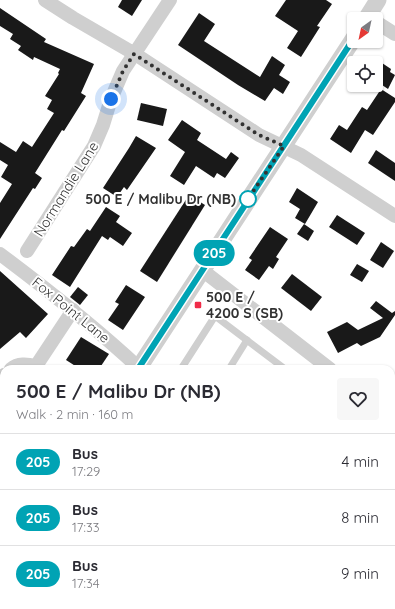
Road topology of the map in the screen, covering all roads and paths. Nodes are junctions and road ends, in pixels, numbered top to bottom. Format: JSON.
{"nodes":[{"id":1,"x":45,"y":0,"type":"edge"},
{"id":2,"x":170,"y":0,"type":"edge"},
{"id":3,"x":378,"y":0,"type":"edge"},
{"id":4,"x":373,"y":12,"type":"edge"},
{"id":5,"x":383,"y":27,"type":"edge"},
{"id":6,"x":395,"y":34,"type":"edge"},
{"id":7,"x":348,"y":48,"type":"edge"},
{"id":8,"x":134,"y":54,"type":"junction"},
{"id":9,"x":284,"y":146,"type":"junction"},
{"id":10,"x":395,"y":216,"type":"edge"},
{"id":11,"x":27,"y":251,"type":"dead end"},
{"id":12,"x":0,"y":254,"type":"edge"},
{"id":13,"x":202,"y":270,"type":"junction"},
{"id":14,"x":73,"y":310,"type":"junction"},
{"id":15,"x":247,"y":340,"type":"junction"},
{"id":16,"x":20,"y":365,"type":"edge"},
{"id":17,"x":31,"y":365,"type":"edge"},
{"id":18,"x":37,"y":365,"type":"edge"},
{"id":19,"x":134,"y":365,"type":"edge"},
{"id":20,"x":141,"y":365,"type":"edge"},
{"id":21,"x":184,"y":365,"type":"edge"},
{"id":22,"x":231,"y":365,"type":"edge"},
{"id":23,"x":280,"y":365,"type":"edge"},
{"id":24,"x":325,"y":365,"type":"edge"}],
"edges":[{"from":1,"to":8,"type":"street"},
{"from":2,"to":8,"type":"street","name":"Normandie Lane"},
{"from":3,"to":4,"type":"street"},
{"from":5,"to":6,"type":"street"},
{"from":7,"to":9,"type":"street"},
{"from":8,"to":9,"type":"street"},
{"from":8,"to":11,"type":"street","name":"Normandie Lane"},
{"from":9,"to":10,"type":"street"},
{"from":9,"to":13,"type":"street"},
{"from":12,"to":14,"type":"street","name":"Fox Point Lane"},
{"from":13,"to":20,"type":"street"},
{"from":13,"to":24,"type":"street"},
{"from":14,"to":18,"type":"street"},
{"from":14,"to":19,"type":"street","name":"Fox Point Lane"},
{"from":15,"to":21,"type":"lane"},
{"from":15,"to":22,"type":"lane"},
{"from":15,"to":23,"type":"lane"},
{"from":16,"to":17,"type":"street"}]}
